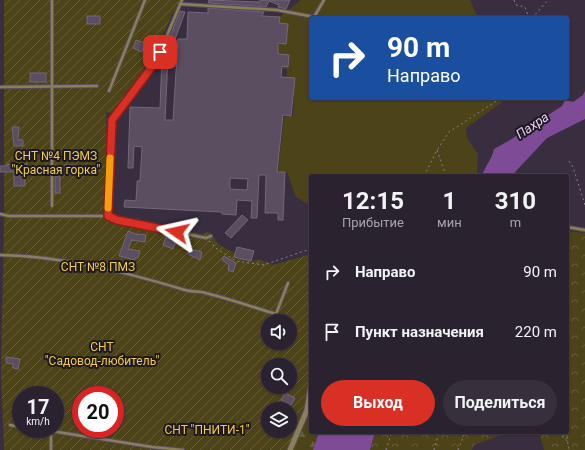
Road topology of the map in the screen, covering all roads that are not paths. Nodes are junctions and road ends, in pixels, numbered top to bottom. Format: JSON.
{"nodes":[{"id":1,"x":52,"y":0,"type":"edge"},
{"id":2,"x":145,"y":0,"type":"edge"},
{"id":3,"x":182,"y":0,"type":"edge"},
{"id":4,"x":324,"y":0,"type":"edge"},
{"id":5,"x":179,"y":4,"type":"junction"},
{"id":6,"x":309,"y":16,"type":"edge"},
{"id":7,"x":315,"y":16,"type":"edge"},
{"id":8,"x":52,"y":86,"type":"junction"},
{"id":9,"x":97,"y":86,"type":"dead end"},
{"id":10,"x":0,"y":87,"type":"edge"},
{"id":11,"x":109,"y":91,"type":"dead end"},
{"id":12,"x":52,"y":206,"type":"dead end"},
{"id":13,"x":0,"y":214,"type":"edge"},
{"id":14,"x":108,"y":216,"type":"junction"},
{"id":15,"x":569,"y":227,"type":"edge"},
{"id":16,"x":585,"y":230,"type":"edge"},
{"id":17,"x":211,"y":236,"type":"dead end"},
{"id":18,"x":0,"y":254,"type":"edge"},
{"id":19,"x":288,"y":283,"type":"dead end"},
{"id":20,"x":309,"y":398,"type":"edge"},
{"id":21,"x":64,"y":433,"type":"edge"},
{"id":22,"x":51,"y":438,"type":"edge"},
{"id":23,"x":51,"y":450,"type":"edge"},
{"id":24,"x":183,"y":450,"type":"edge"},
{"id":25,"x":290,"y":450,"type":"edge"}],
"edges":[{"from":1,"to":8,"type":"lane"},
{"from":2,"to":11,"type":"lane"},
{"from":3,"to":5,"type":"lane"},
{"from":4,"to":7,"type":"lane"},
{"from":5,"to":6,"type":"lane"},
{"from":5,"to":14,"type":"lane"},
{"from":8,"to":9,"type":"lane"},
{"from":8,"to":10,"type":"lane"},
{"from":8,"to":12,"type":"lane"},
{"from":13,"to":14,"type":"lane"},
{"from":14,"to":17,"type":"lane"},
{"from":15,"to":16,"type":"lane"},
{"from":18,"to":19,"type":"lane"},
{"from":20,"to":25,"type":"street"},
{"from":21,"to":24,"type":"lane"},
{"from":22,"to":23,"type":"lane"}]}
